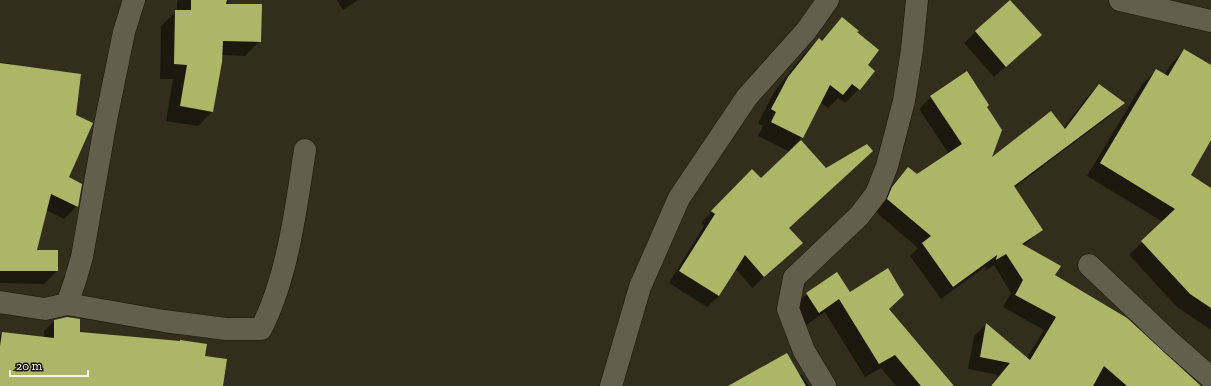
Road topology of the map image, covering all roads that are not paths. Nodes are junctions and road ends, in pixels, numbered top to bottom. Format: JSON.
{"nodes":[{"id":1,"x":134,"y":0,"type":"edge"},
{"id":2,"x":828,"y":0,"type":"edge"},
{"id":3,"x":917,"y":0,"type":"edge"},
{"id":4,"x":1120,"y":0,"type":"edge"},
{"id":5,"x":1211,"y":21,"type":"edge"},
{"id":6,"x":305,"y":150,"type":"dead end"},
{"id":7,"x":1089,"y":265,"type":"dead end"},
{"id":8,"x":0,"y":302,"type":"edge"},
{"id":9,"x":66,"y":304,"type":"junction"},
{"id":10,"x":1211,"y":378,"type":"edge"},
{"id":11,"x":611,"y":386,"type":"edge"},
{"id":12,"x":825,"y":386,"type":"edge"}],
"edges":[{"from":1,"to":9,"type":"street"},
{"from":2,"to":11,"type":"street"},
{"from":3,"to":12,"type":"street"},
{"from":4,"to":5,"type":"street"},
{"from":6,"to":9,"type":"street"},
{"from":7,"to":10,"type":"street"},
{"from":8,"to":9,"type":"street"}]}
